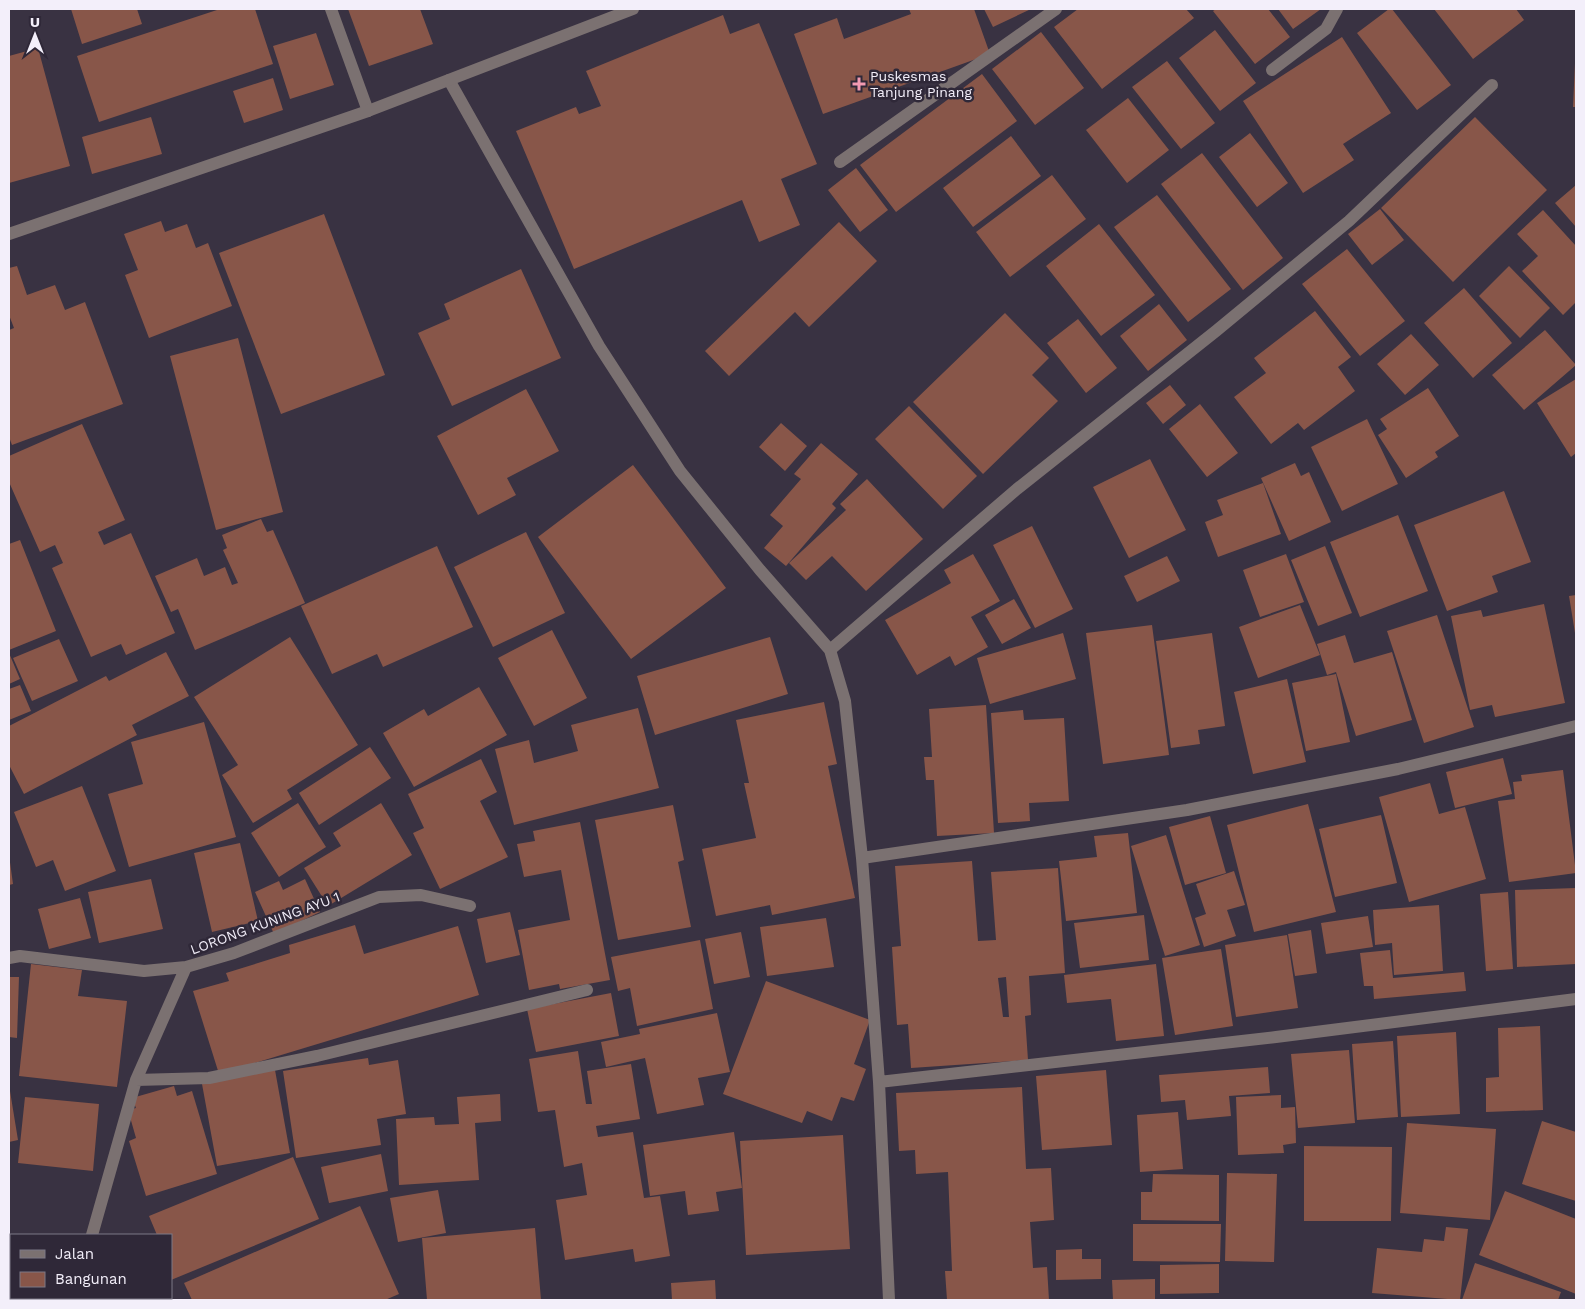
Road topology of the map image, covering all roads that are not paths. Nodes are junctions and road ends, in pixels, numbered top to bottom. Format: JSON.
{"nodes":[{"id":1,"x":331,"y":9,"type":"edge"},
{"id":2,"x":633,"y":9,"type":"edge"},
{"id":3,"x":1056,"y":9,"type":"edge"},
{"id":4,"x":1338,"y":9,"type":"edge"},
{"id":5,"x":1272,"y":70,"type":"dead end"},
{"id":6,"x":449,"y":80,"type":"junction"},
{"id":7,"x":1492,"y":85,"type":"dead end"},
{"id":8,"x":368,"y":111,"type":"junction"},
{"id":9,"x":840,"y":162,"type":"dead end"},
{"id":10,"x":9,"y":234,"type":"edge"},
{"id":11,"x":830,"y":650,"type":"junction"},
{"id":12,"x":1576,"y":726,"type":"edge"},
{"id":13,"x":862,"y":858,"type":"junction"},
{"id":14,"x":470,"y":906,"type":"dead end"},
{"id":15,"x":9,"y":958,"type":"edge"},
{"id":16,"x":186,"y":967,"type":"junction"},
{"id":17,"x":587,"y":990,"type":"dead end"},
{"id":18,"x":1576,"y":999,"type":"edge"},
{"id":19,"x":136,"y":1080,"type":"junction"},
{"id":20,"x":879,"y":1082,"type":"junction"},
{"id":21,"x":92,"y":1234,"type":"edge"},
{"id":22,"x":889,"y":1300,"type":"edge"}],
"edges":[{"from":1,"to":8,"type":"street"},
{"from":2,"to":6,"type":"street"},
{"from":3,"to":9,"type":"street"},
{"from":4,"to":5,"type":"street"},
{"from":6,"to":8,"type":"street"},
{"from":6,"to":11,"type":"street"},
{"from":7,"to":11,"type":"street"},
{"from":8,"to":10,"type":"street"},
{"from":11,"to":13,"type":"street"},
{"from":12,"to":13,"type":"street"},
{"from":13,"to":20,"type":"street"},
{"from":14,"to":16,"type":"street","name":"LORONG KUNING AYU 1"},
{"from":15,"to":16,"type":"street","name":"LORONG KUNING AYU 1"},
{"from":16,"to":19,"type":"street"},
{"from":17,"to":19,"type":"street"},
{"from":18,"to":20,"type":"street"},
{"from":19,"to":21,"type":"street"},
{"from":20,"to":22,"type":"street"}]}
